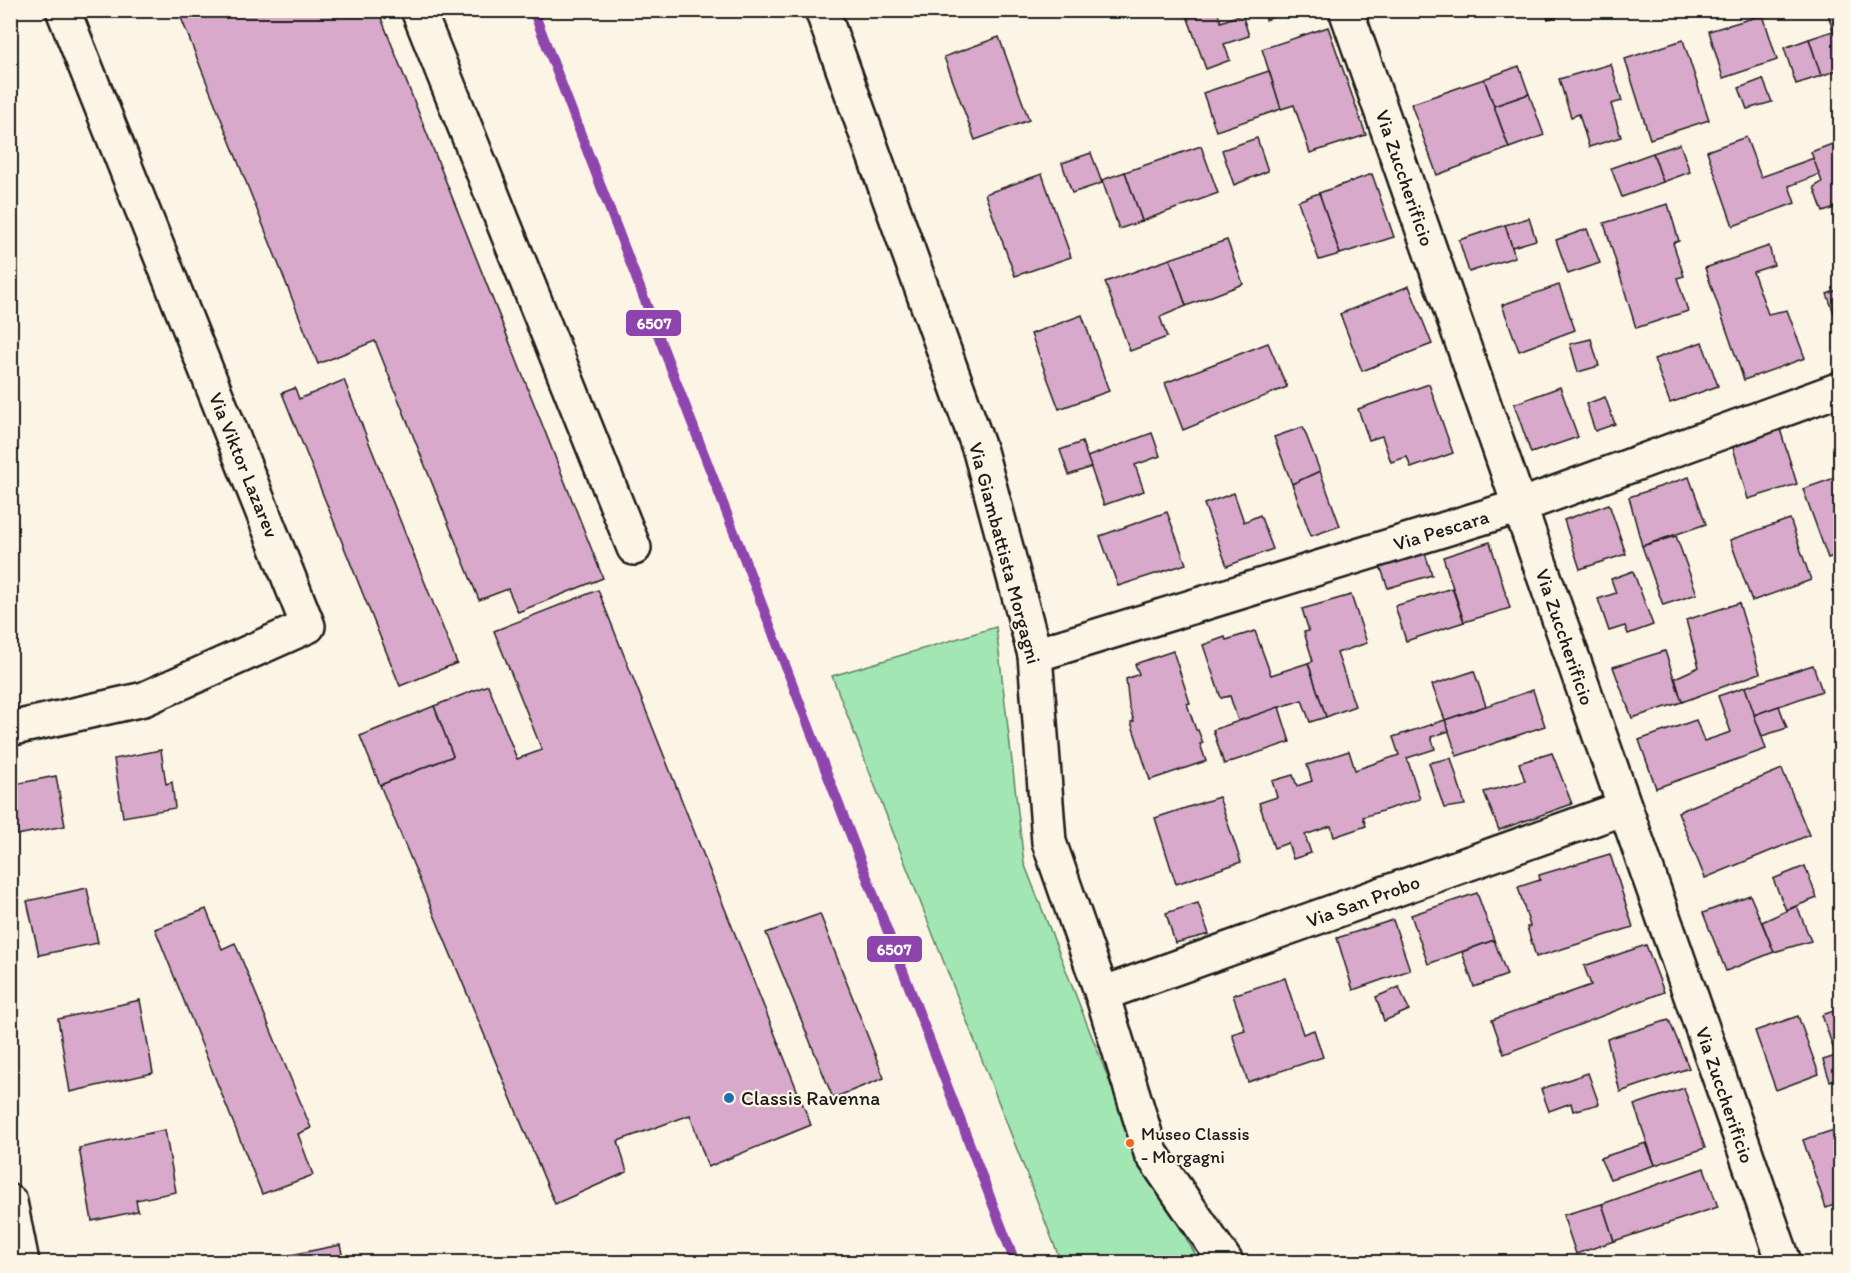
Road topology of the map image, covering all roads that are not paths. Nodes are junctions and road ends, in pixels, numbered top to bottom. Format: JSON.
{"nodes":[{"id":1,"x":63,"y":10,"type":"edge"},
{"id":2,"x":418,"y":10,"type":"edge"},
{"id":3,"x":822,"y":10,"type":"edge"},
{"id":4,"x":1346,"y":10,"type":"edge"},
{"id":5,"x":1840,"y":389,"type":"edge"},
{"id":6,"x":1520,"y":506,"type":"junction"},
{"id":7,"x":634,"y":548,"type":"dead end"},
{"id":8,"x":1035,"y":655,"type":"junction"},
{"id":9,"x":10,"y":729,"type":"edge"},
{"id":10,"x":1624,"y":808,"type":"junction"},
{"id":11,"x":1102,"y":994,"type":"junction"},
{"id":12,"x":10,"y":1202,"type":"edge"},
{"id":13,"x":22,"y":1263,"type":"edge"},
{"id":14,"x":1226,"y":1263,"type":"edge"},
{"id":15,"x":1784,"y":1263,"type":"edge"}],
"edges":[{"from":1,"to":9,"type":"street","name":"Via Viktor Lazarev"},
{"from":2,"to":7,"type":"street"},
{"from":3,"to":8,"type":"street","name":"Via Giambattista Morgagni"},
{"from":4,"to":6,"type":"street","name":"Via Zuccherificio"},
{"from":5,"to":6,"type":"street","name":"Via Pescara"},
{"from":6,"to":8,"type":"street","name":"Via Pescara"},
{"from":6,"to":10,"type":"street","name":"Via Zuccherificio"},
{"from":8,"to":11,"type":"street","name":"Via Giambattista Morgagni"},
{"from":10,"to":11,"type":"street","name":"Via San Probo"},
{"from":10,"to":15,"type":"street","name":"Via Zuccherificio"},
{"from":11,"to":14,"type":"street","name":"Via Giambattista Morgagni"},
{"from":12,"to":13,"type":"street"}]}
